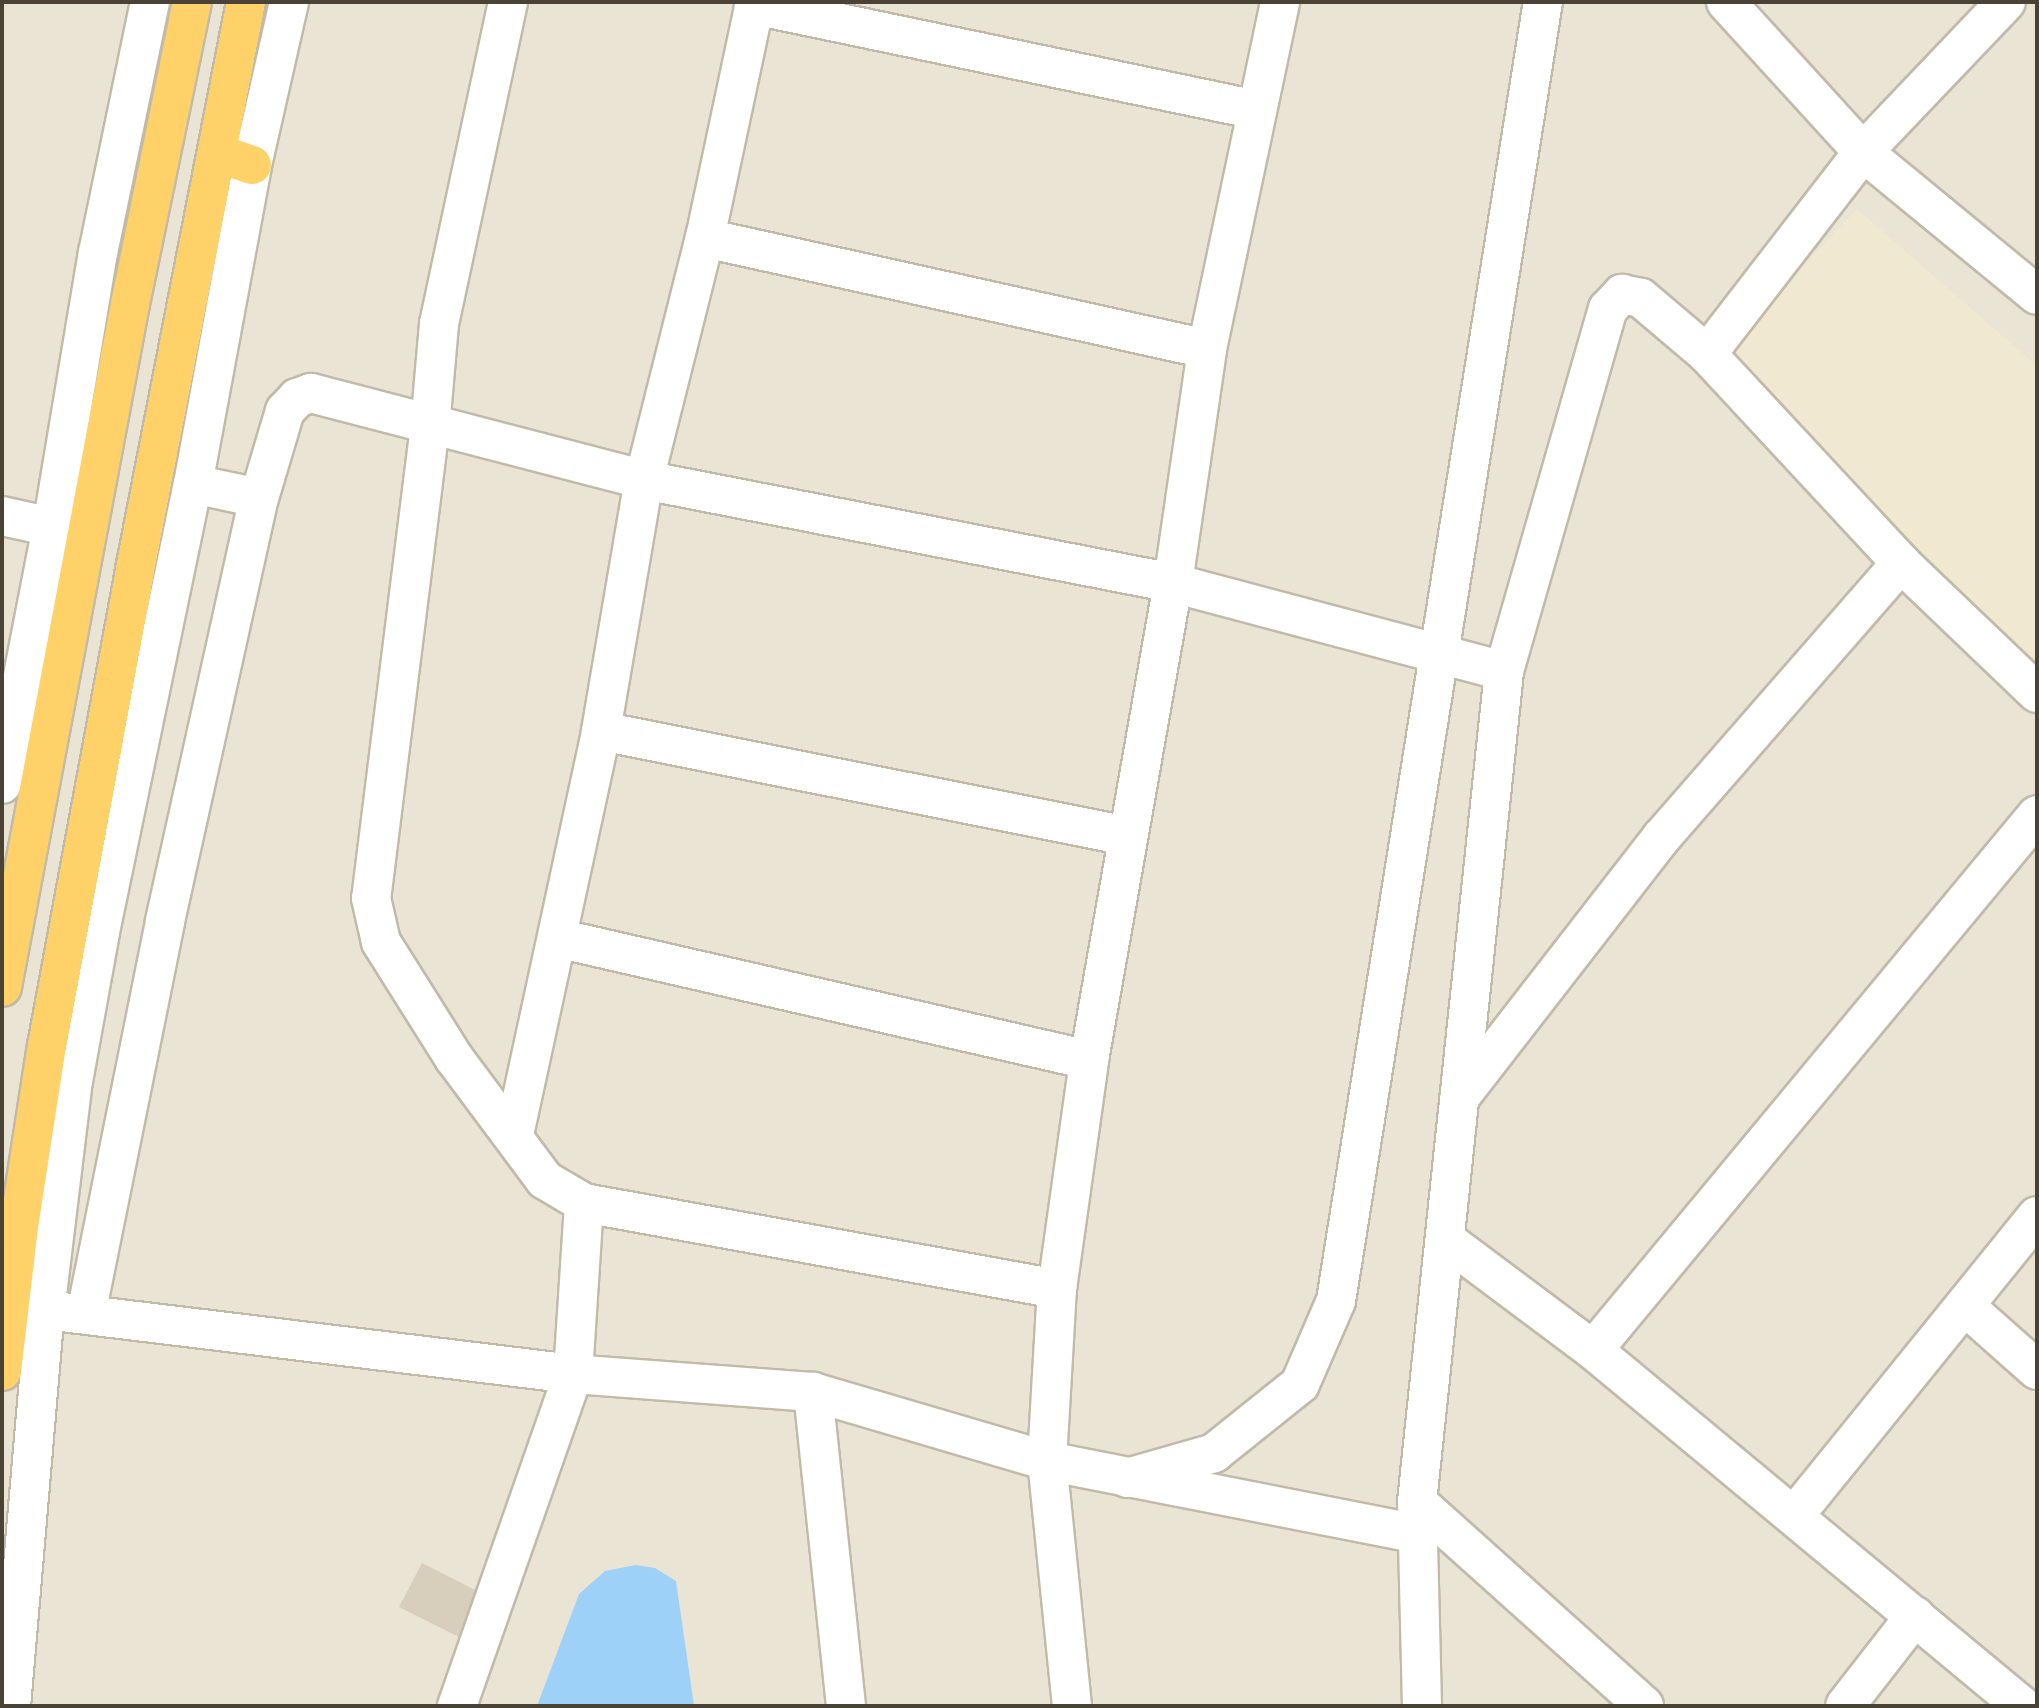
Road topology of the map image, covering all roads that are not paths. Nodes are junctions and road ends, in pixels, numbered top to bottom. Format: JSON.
{"nodes":[{"id":1,"x":150,"y":2,"type":"edge"},
{"id":2,"x":192,"y":2,"type":"edge"},
{"id":3,"x":246,"y":2,"type":"edge"},
{"id":4,"x":289,"y":2,"type":"edge"},
{"id":5,"x":508,"y":2,"type":"edge"},
{"id":6,"x":1280,"y":2,"type":"edge"},
{"id":7,"x":1543,"y":2,"type":"edge"},
{"id":8,"x":1726,"y":2,"type":"edge"},
{"id":9,"x":2006,"y":2,"type":"edge"},
{"id":10,"x":755,"y":4,"type":"edge"},
{"id":11,"x":1257,"y":110,"type":"junction"},
{"id":12,"x":1863,"y":152,"type":"junction"},
{"id":13,"x":235,"y":159,"type":"junction"},
{"id":14,"x":705,"y":238,"type":"junction"},
{"id":15,"x":2037,"y":295,"type":"edge"},
{"id":16,"x":1207,"y":349,"type":"junction"},
{"id":17,"x":1707,"y":354,"type":"junction"},
{"id":18,"x":430,"y":426,"type":"junction"},
{"id":19,"x":644,"y":480,"type":"junction"},
{"id":20,"x":193,"y":484,"type":"junction"},
{"id":21,"x":258,"y":498,"type":"junction"},
{"id":22,"x":2,"y":516,"type":"edge"},
{"id":23,"x":52,"y":527,"type":"junction"},
{"id":24,"x":90,"y":527,"type":"junction"},
{"id":25,"x":1900,"y":563,"type":"junction"},
{"id":26,"x":1173,"y":583,"type":"junction"},
{"id":27,"x":1438,"y":654,"type":"junction"},
{"id":28,"x":1504,"y":671,"type":"junction"},
{"id":29,"x":2037,"y":693,"type":"edge"},
{"id":30,"x":601,"y":731,"type":"junction"},
{"id":31,"x":2,"y":784,"type":"edge"},
{"id":32,"x":2037,"y":814,"type":"edge"},
{"id":33,"x":1128,"y":836,"type":"junction"},
{"id":34,"x":557,"y":938,"type":"junction"},
{"id":35,"x":2,"y":987,"type":"edge"},
{"id":36,"x":1089,"y":1060,"type":"junction"},
{"id":37,"x":1460,"y":1097,"type":"junction"},
{"id":38,"x":514,"y":1135,"type":"junction"},
{"id":39,"x":584,"y":1203,"type":"junction"},
{"id":40,"x":2037,"y":1216,"type":"edge"},
{"id":41,"x":1447,"y":1241,"type":"junction"},
{"id":42,"x":1057,"y":1289,"type":"junction"},
{"id":43,"x":1966,"y":1307,"type":"junction"},
{"id":44,"x":26,"y":1308,"type":"junction"},
{"id":45,"x":86,"y":1314,"type":"junction"},
{"id":46,"x":1593,"y":1350,"type":"junction"},
{"id":47,"x":2037,"y":1370,"type":"edge"},
{"id":48,"x":2,"y":1371,"type":"edge"},
{"id":49,"x":573,"y":1374,"type":"junction"},
{"id":50,"x":813,"y":1392,"type":"junction"},
{"id":51,"x":1047,"y":1461,"type":"junction"},
{"id":52,"x":1127,"y":1478,"type":"junction"},
{"id":53,"x":1794,"y":1516,"type":"junction"},
{"id":54,"x":1418,"y":1518,"type":"junction"},
{"id":55,"x":1915,"y":1616,"type":"junction"},
{"id":56,"x":11,"y":1706,"type":"edge"},
{"id":57,"x":457,"y":1706,"type":"edge"},
{"id":58,"x":846,"y":1706,"type":"edge"},
{"id":59,"x":1072,"y":1706,"type":"edge"},
{"id":60,"x":1422,"y":1706,"type":"edge"},
{"id":61,"x":1644,"y":1706,"type":"edge"},
{"id":62,"x":1845,"y":1706,"type":"edge"},
{"id":63,"x":2022,"y":1706,"type":"edge"}],
"edges":[{"from":1,"to":23,"type":"street"},
{"from":2,"to":24,"type":"highway"},
{"from":3,"to":13,"type":"highway"},
{"from":4,"to":13,"type":"street"},
{"from":5,"to":18,"type":"street"},
{"from":6,"to":11,"type":"street"},
{"from":7,"to":27,"type":"street"},
{"from":8,"to":12,"type":"street"},
{"from":9,"to":12,"type":"street"},
{"from":10,"to":11,"type":"street"},
{"from":10,"to":14,"type":"street"},
{"from":11,"to":16,"type":"street"},
{"from":12,"to":15,"type":"street"},
{"from":12,"to":17,"type":"street"},
{"from":13,"to":20,"type":"street"},
{"from":13,"to":44,"type":"highway"},
{"from":14,"to":16,"type":"street"},
{"from":14,"to":19,"type":"street"},
{"from":16,"to":26,"type":"street"},
{"from":17,"to":25,"type":"street"},
{"from":17,"to":28,"type":"street"},
{"from":18,"to":19,"type":"street"},
{"from":18,"to":21,"type":"street"},
{"from":18,"to":38,"type":"street"},
{"from":19,"to":26,"type":"street"},
{"from":19,"to":30,"type":"street"},
{"from":20,"to":21,"type":"street"},
{"from":20,"to":44,"type":"street"},
{"from":21,"to":45,"type":"street"},
{"from":22,"to":23,"type":"street"},
{"from":23,"to":24,"type":"street"},
{"from":23,"to":31,"type":"street"},
{"from":24,"to":35,"type":"highway"},
{"from":25,"to":29,"type":"street"},
{"from":25,"to":37,"type":"street"},
{"from":26,"to":27,"type":"street"},
{"from":26,"to":33,"type":"street"},
{"from":27,"to":28,"type":"street"},
{"from":27,"to":52,"type":"street"},
{"from":28,"to":37,"type":"street"},
{"from":30,"to":33,"type":"street"},
{"from":30,"to":34,"type":"street"},
{"from":32,"to":46,"type":"street"},
{"from":33,"to":36,"type":"street"},
{"from":34,"to":36,"type":"street"},
{"from":34,"to":38,"type":"street"},
{"from":36,"to":42,"type":"street"},
{"from":37,"to":41,"type":"street"},
{"from":38,"to":39,"type":"street"},
{"from":39,"to":42,"type":"street"},
{"from":39,"to":49,"type":"street"},
{"from":40,"to":43,"type":"street"},
{"from":41,"to":46,"type":"street"},
{"from":41,"to":54,"type":"street"},
{"from":42,"to":51,"type":"street"},
{"from":43,"to":47,"type":"street"},
{"from":43,"to":53,"type":"street"},
{"from":44,"to":45,"type":"street"},
{"from":44,"to":48,"type":"highway"},
{"from":44,"to":56,"type":"street"},
{"from":45,"to":49,"type":"street"},
{"from":46,"to":53,"type":"street"},
{"from":49,"to":50,"type":"street"},
{"from":49,"to":57,"type":"street"},
{"from":50,"to":51,"type":"street"},
{"from":50,"to":58,"type":"street"},
{"from":51,"to":52,"type":"street"},
{"from":51,"to":59,"type":"street"},
{"from":52,"to":54,"type":"street"},
{"from":53,"to":55,"type":"street"},
{"from":54,"to":60,"type":"street"},
{"from":54,"to":61,"type":"street"},
{"from":55,"to":62,"type":"street"},
{"from":55,"to":63,"type":"street"}]}
